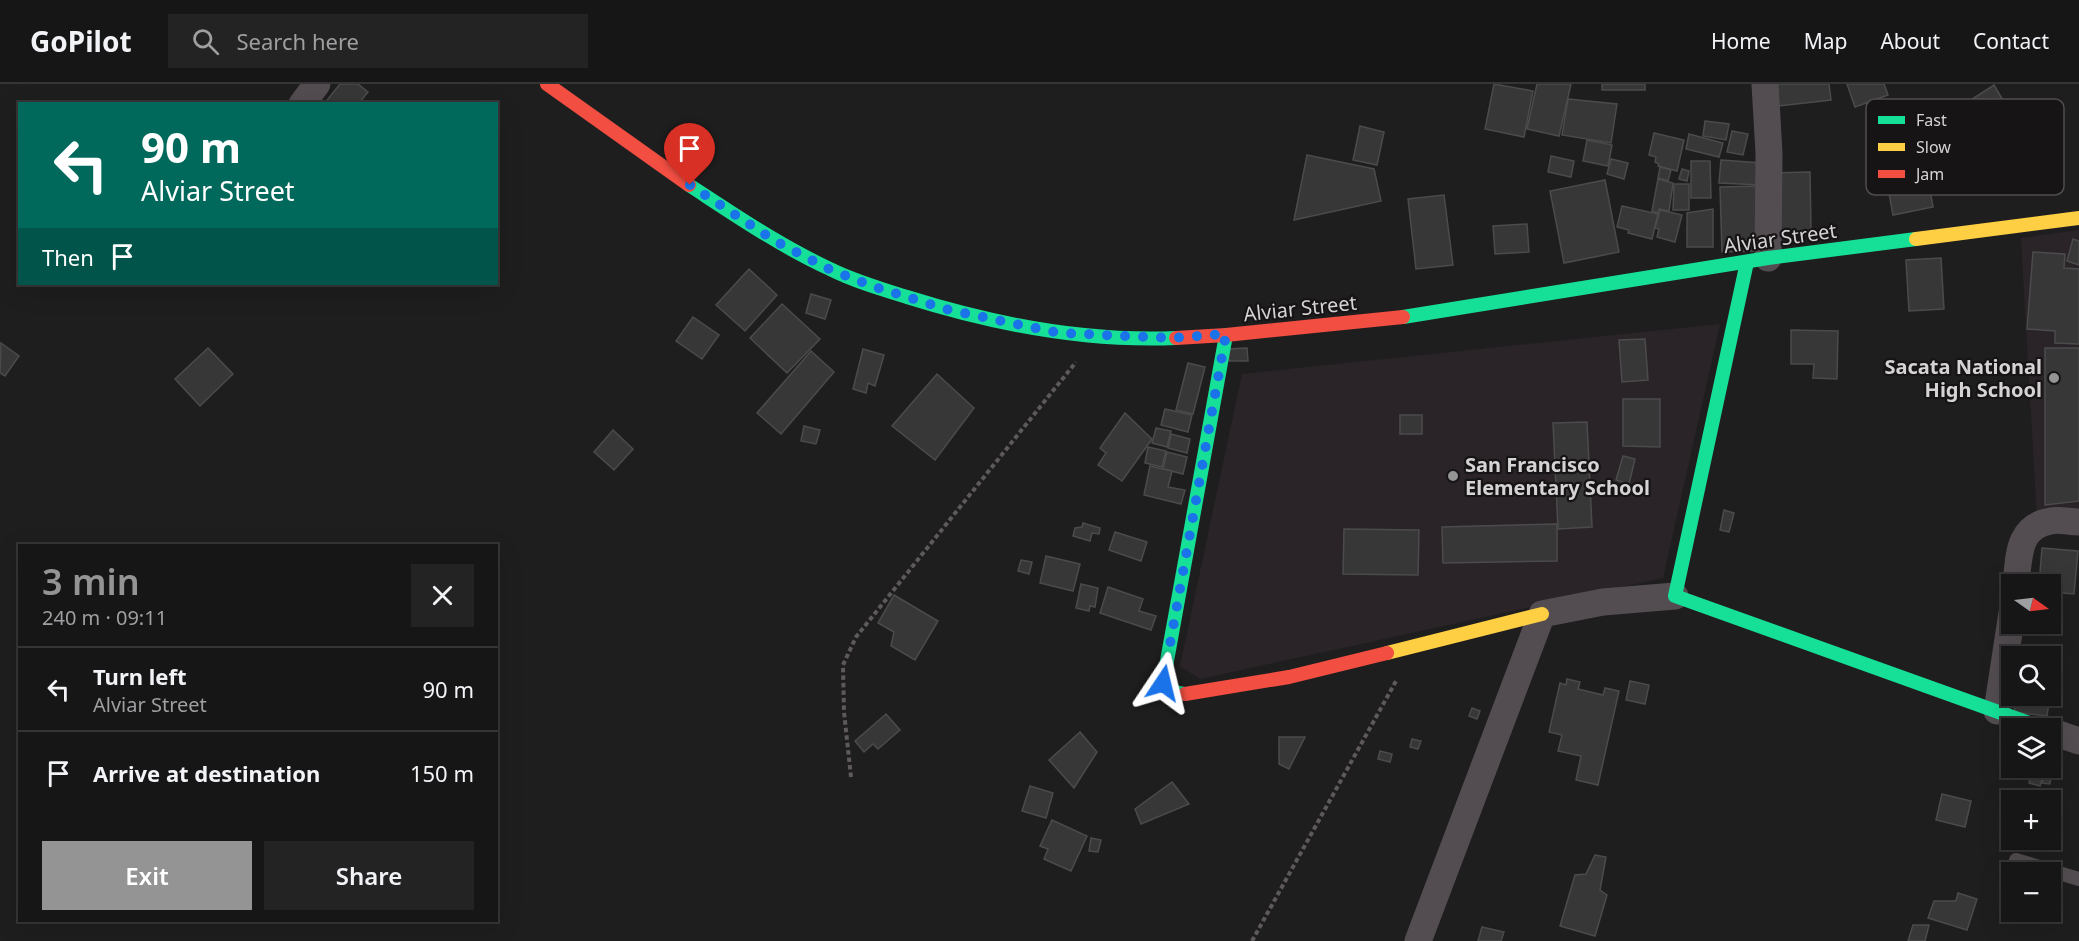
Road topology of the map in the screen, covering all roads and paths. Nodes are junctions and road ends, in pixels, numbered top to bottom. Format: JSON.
{"nodes":[{"id":1,"x":317,"y":84,"type":"edge"},
{"id":2,"x":547,"y":84,"type":"edge"},
{"id":3,"x":1765,"y":84,"type":"edge"},
{"id":4,"x":304,"y":102,"type":"edge"},
{"id":5,"x":2079,"y":218,"type":"edge"},
{"id":6,"x":1757,"y":260,"type":"junction"},
{"id":7,"x":1226,"y":334,"type":"junction"},
{"id":8,"x":1097,"y":336,"type":"junction"},
{"id":9,"x":2079,"y":522,"type":"edge"},
{"id":10,"x":2018,"y":574,"type":"edge"},
{"id":11,"x":1675,"y":596,"type":"junction"},
{"id":12,"x":1542,"y":614,"type":"junction"},
{"id":13,"x":2009,"y":634,"type":"edge"},
{"id":14,"x":1415,"y":646,"type":"junction"},
{"id":15,"x":1997,"y":711,"type":"junction"},
{"id":16,"x":2016,"y":718,"type":"edge"},
{"id":17,"x":2061,"y":735,"type":"edge"},
{"id":18,"x":2079,"y":741,"type":"edge"},
{"id":19,"x":851,"y":777,"type":"dead end"},
{"id":20,"x":2016,"y":860,"type":"dead end"},
{"id":21,"x":2079,"y":879,"type":"edge"},
{"id":22,"x":1252,"y":941,"type":"edge"},
{"id":23,"x":1418,"y":941,"type":"edge"}],
"edges":[{"from":1,"to":4,"type":"street"},
{"from":2,"to":8,"type":"street","name":"Alviar Street"},
{"from":3,"to":6,"type":"street"},
{"from":5,"to":6,"type":"street","name":"Alviar Street"},
{"from":6,"to":7,"type":"street","name":"Alviar Street"},
{"from":6,"to":11,"type":"street"},
{"from":7,"to":8,"type":"street","name":"Alviar Street"},
{"from":7,"to":14,"type":"street"},
{"from":8,"to":19,"type":"path"},
{"from":9,"to":10,"type":"street"},
{"from":11,"to":12,"type":"street"},
{"from":11,"to":15,"type":"street"},
{"from":12,"to":14,"type":"street"},
{"from":12,"to":23,"type":"street"},
{"from":13,"to":15,"type":"street"},
{"from":14,"to":22,"type":"path"},
{"from":15,"to":16,"type":"street"},
{"from":17,"to":18,"type":"street"},
{"from":20,"to":21,"type":"lane"}]}
